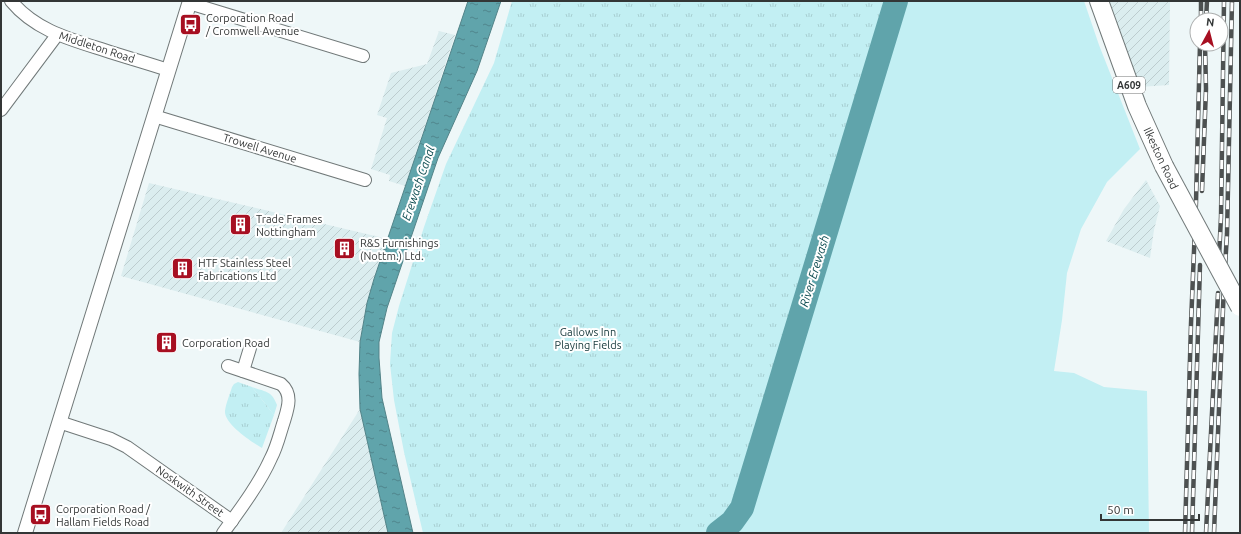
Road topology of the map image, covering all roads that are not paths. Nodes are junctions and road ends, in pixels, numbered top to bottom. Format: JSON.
{"nodes":[{"id":1,"x":11,"y":1,"type":"edge"},
{"id":2,"x":1099,"y":1,"type":"edge"},
{"id":3,"x":189,"y":2,"type":"edge"},
{"id":4,"x":57,"y":35,"type":"junction"},
{"id":5,"x":363,"y":56,"type":"dead end"},
{"id":6,"x":168,"y":70,"type":"junction"},
{"id":7,"x":1,"y":110,"type":"edge"},
{"id":8,"x":154,"y":116,"type":"junction"},
{"id":9,"x":365,"y":180,"type":"dead end"},
{"id":10,"x":1240,"y":307,"type":"edge"},
{"id":11,"x":250,"y":348,"type":"dead end"},
{"id":12,"x":228,"y":366,"type":"dead end"},
{"id":13,"x":243,"y":371,"type":"junction"},
{"id":14,"x":59,"y":422,"type":"junction"},
{"id":15,"x":232,"y":521,"type":"junction"},
{"id":16,"x":25,"y":533,"type":"edge"},
{"id":17,"x":223,"y":533,"type":"edge"}],
"edges":[{"from":1,"to":4,"type":"street","name":"Middleton Road"},
{"from":2,"to":10,"type":"main road","name":"Ilkeston Road","number":"A609","bridge":true},
{"from":3,"to":5,"type":"street"},
{"from":3,"to":6,"type":"street"},
{"from":4,"to":6,"type":"street","name":"Middleton Road"},
{"from":4,"to":7,"type":"street"},
{"from":6,"to":8,"type":"street"},
{"from":8,"to":9,"type":"street","name":"Trowell Avenue"},
{"from":8,"to":14,"type":"street"},
{"from":11,"to":13,"type":"street"},
{"from":12,"to":13,"type":"street","name":"Noskwith Street"},
{"from":13,"to":15,"type":"street","name":"Noskwith Street"},
{"from":14,"to":15,"type":"street","name":"Noskwith Street"},
{"from":14,"to":16,"type":"street"},
{"from":15,"to":17,"type":"street"}]}
